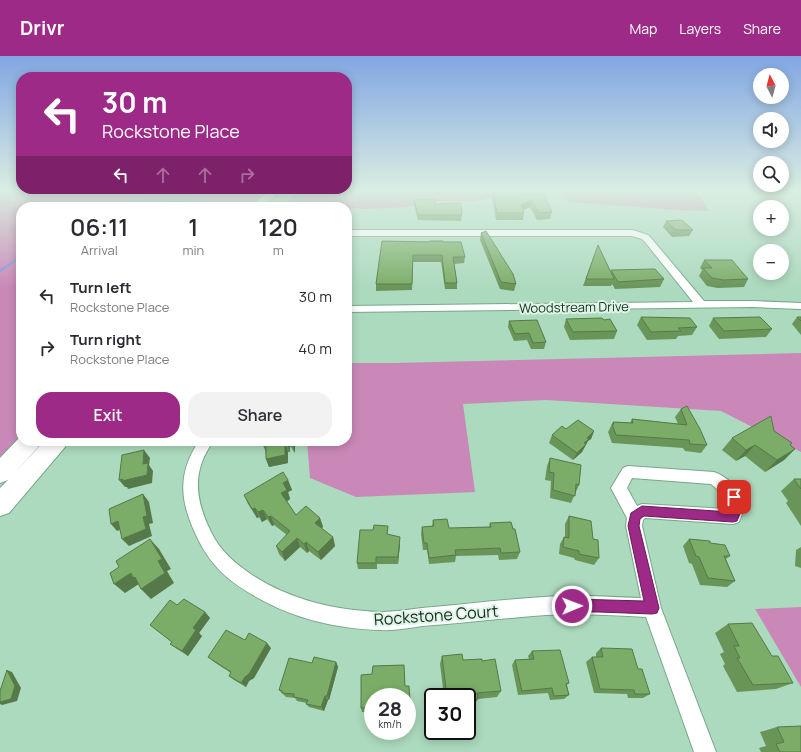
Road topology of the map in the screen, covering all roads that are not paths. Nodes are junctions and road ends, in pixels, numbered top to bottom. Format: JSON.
{"nodes":[{"id":1,"x":352,"y":233,"type":"edge"},
{"id":2,"x":701,"y":305,"type":"junction"},
{"id":3,"x":801,"y":306,"type":"edge"},
{"id":4,"x":352,"y":309,"type":"edge"},
{"id":5,"x":25,"y":446,"type":"edge"},
{"id":6,"x":52,"y":446,"type":"edge"},
{"id":7,"x":202,"y":446,"type":"edge"},
{"id":8,"x":0,"y":473,"type":"edge"},
{"id":9,"x":0,"y":505,"type":"edge"},
{"id":10,"x":635,"y":517,"type":"junction"},
{"id":11,"x":652,"y":608,"type":"junction"},
{"id":12,"x":705,"y":752,"type":"edge"}],
"edges":[{"from":1,"to":2,"type":"street"},
{"from":2,"to":3,"type":"street","name":"Woodstream Drive"},
{"from":2,"to":4,"type":"street","name":"Woodstream Drive"},
{"from":5,"to":8,"type":"main road"},
{"from":6,"to":9,"type":"main road"},
{"from":7,"to":11,"type":"street","name":"Rockstone Court"},
{"from":10,"to":10,"type":"street"},
{"from":10,"to":11,"type":"street"},
{"from":11,"to":12,"type":"street"}]}
